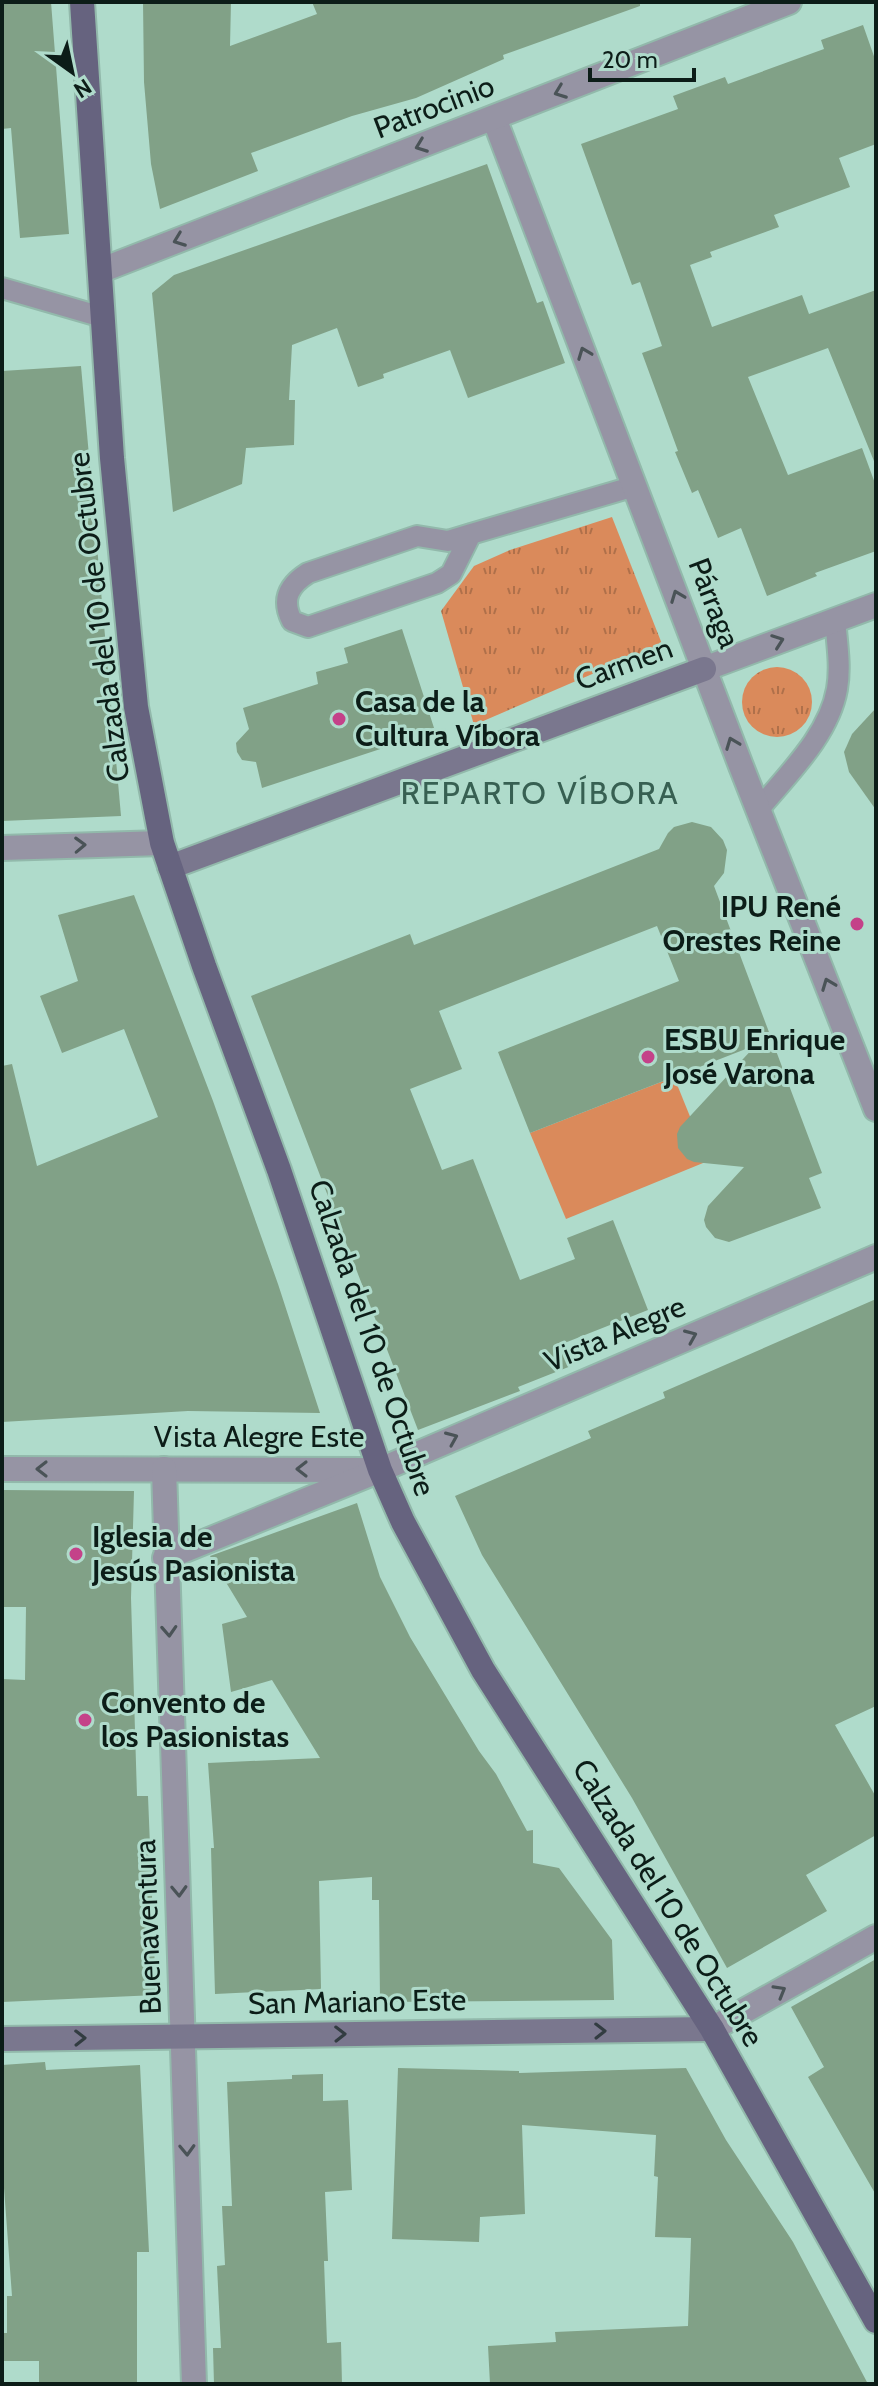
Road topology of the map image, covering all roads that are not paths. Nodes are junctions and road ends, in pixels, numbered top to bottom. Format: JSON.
{"nodes":[{"id":1,"x":82,"y":2,"type":"edge"},
{"id":2,"x":789,"y":2,"type":"edge"},
{"id":3,"x":494,"y":118,"type":"junction"},
{"id":4,"x":102,"y":270,"type":"junction"},
{"id":5,"x":2,"y":288,"type":"edge"},
{"id":6,"x":102,"y":317,"type":"junction"},
{"id":7,"x":635,"y":486,"type":"junction"},
{"id":8,"x":471,"y":534,"type":"junction"},
{"id":9,"x":876,"y":605,"type":"edge"},
{"id":10,"x":835,"y":620,"type":"junction"},
{"id":11,"x":704,"y":669,"type":"junction"},
{"id":12,"x":759,"y":809,"type":"junction"},
{"id":13,"x":162,"y":843,"type":"junction"},
{"id":14,"x":2,"y":848,"type":"edge"},
{"id":15,"x":170,"y":867,"type":"junction"},
{"id":16,"x":876,"y":1109,"type":"edge"},
{"id":17,"x":876,"y":1257,"type":"edge"},
{"id":18,"x":2,"y":1469,"type":"edge"},
{"id":19,"x":164,"y":1469,"type":"junction"},
{"id":20,"x":380,"y":1470,"type":"junction"},
{"id":21,"x":165,"y":1558,"type":"junction"},
{"id":22,"x":876,"y":1937,"type":"edge"},
{"id":23,"x":712,"y":2029,"type":"junction"},
{"id":24,"x":184,"y":2036,"type":"junction"},
{"id":25,"x":2,"y":2039,"type":"edge"},
{"id":26,"x":876,"y":2321,"type":"edge"},
{"id":27,"x":194,"y":2384,"type":"edge"}],
"edges":[{"from":1,"to":4,"type":"main road","name":"Calzada del 10 de Octubre"},
{"from":2,"to":3,"type":"street","name":"Patrocinio","one_way":true},
{"from":3,"to":4,"type":"street","name":"Patrocinio","one_way":true},
{"from":7,"to":3,"type":"street","name":"Párraga","one_way":true},
{"from":4,"to":6,"type":"main road","name":"Calzada del 10 de Octubre"},
{"from":5,"to":6,"type":"lane"},
{"from":6,"to":13,"type":"main road","name":"Calzada del 10 de Octubre"},
{"from":7,"to":8,"type":"lane"},
{"from":11,"to":7,"type":"street","name":"Párraga","one_way":true},
{"from":8,"to":8,"type":"lane"},
{"from":9,"to":10,"type":"street","name":"Carmen"},
{"from":11,"to":10,"type":"street","name":"Carmen","one_way":true},
{"from":10,"to":12,"type":"lane"},
{"from":12,"to":11,"type":"street","name":"Párraga","one_way":true},
{"from":11,"to":15,"type":"street","name":"Carmen"},
{"from":16,"to":12,"type":"street","name":"Párraga","one_way":true},
{"from":14,"to":13,"type":"street","one_way":true},
{"from":13,"to":15,"type":"main road","name":"Calzada del 10 de Octubre"},
{"from":15,"to":20,"type":"main road","name":"Calzada del 10 de Octubre"},
{"from":20,"to":17,"type":"street","name":"Vista Alegre","one_way":true},
{"from":19,"to":18,"type":"street","name":"Vista Alegre Este","one_way":true},
{"from":20,"to":19,"type":"street","name":"Vista Alegre Este","one_way":true},
{"from":19,"to":21,"type":"street","name":"Buenaventura"},
{"from":20,"to":21,"type":"street","name":"Vista Alegre Este"},
{"from":20,"to":23,"type":"main road","name":"Calzada del 10 de Octubre"},
{"from":21,"to":24,"type":"street","name":"Buenaventura","one_way":true},
{"from":23,"to":22,"type":"street","one_way":true},
{"from":24,"to":23,"type":"street","name":"San Mariano Este","one_way":true},
{"from":23,"to":26,"type":"main road","name":"Calzada del 10 de Octubre"},
{"from":25,"to":24,"type":"street","name":"San Mariano Este","one_way":true},
{"from":24,"to":27,"type":"street","name":"Buenaventura","one_way":true}]}
